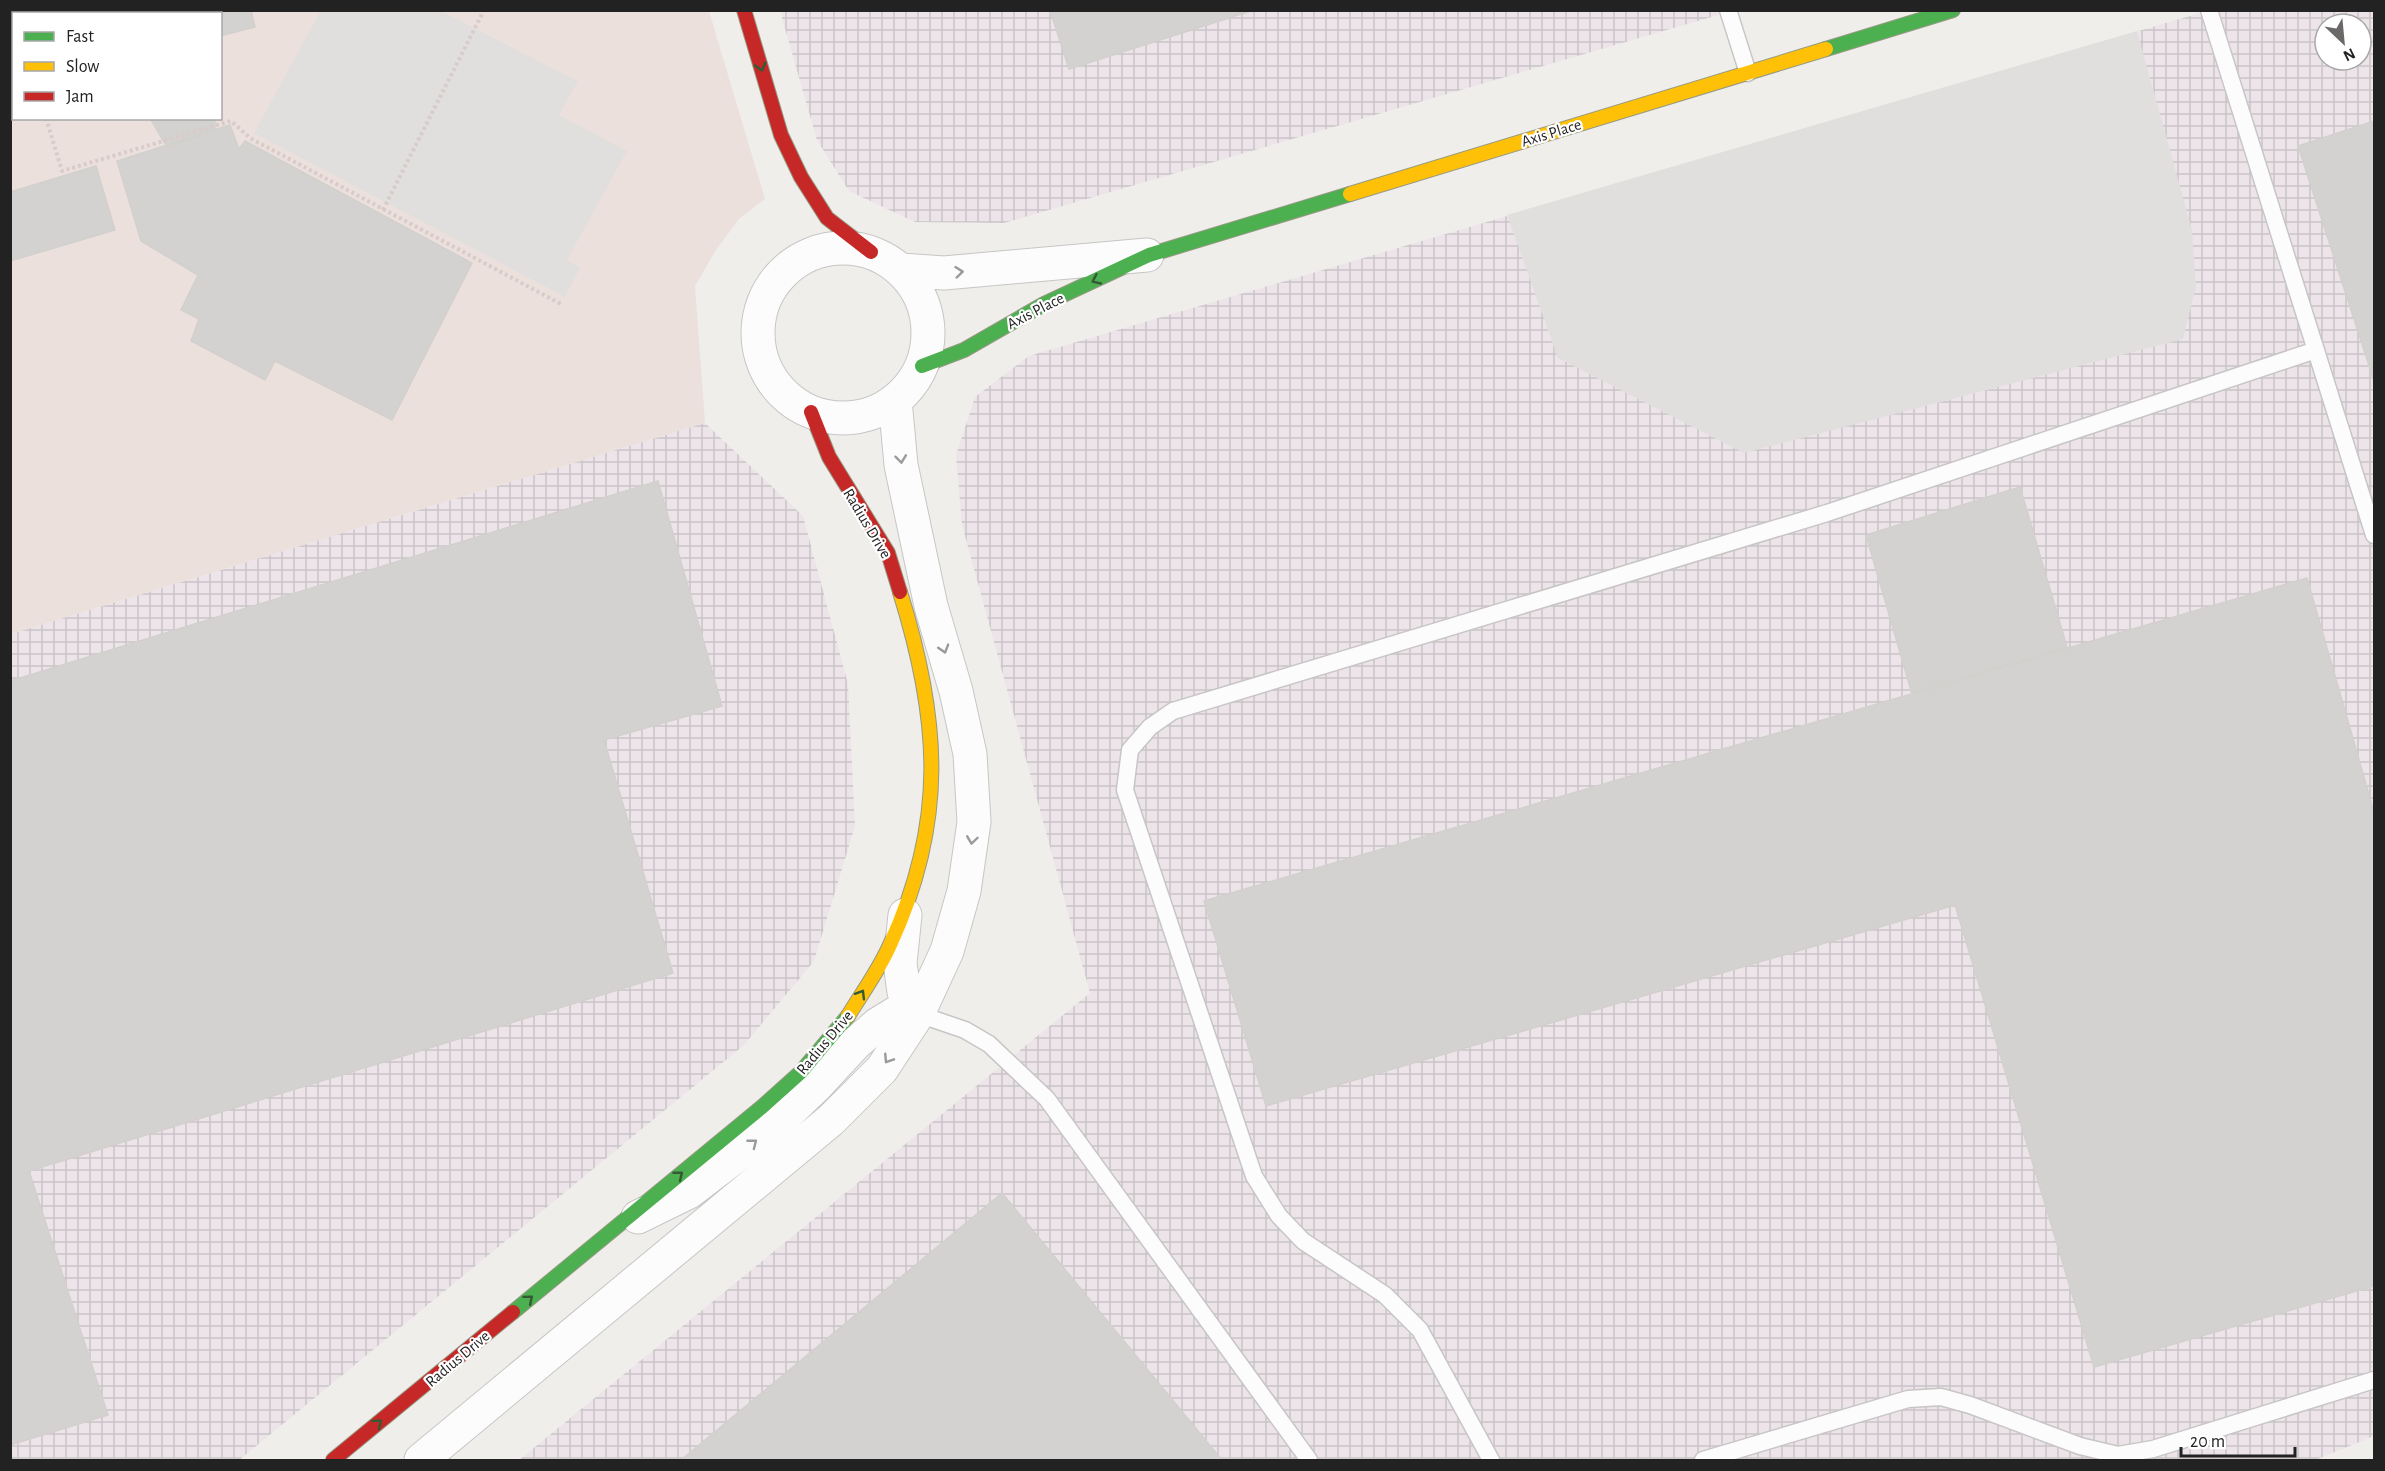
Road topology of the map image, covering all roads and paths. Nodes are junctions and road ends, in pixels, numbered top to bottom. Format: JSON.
{"nodes":[{"id":1,"x":484,"y":10,"type":"edge"},
{"id":2,"x":744,"y":10,"type":"edge"},
{"id":3,"x":1728,"y":10,"type":"edge"},
{"id":4,"x":1953,"y":10,"type":"edge"},
{"id":5,"x":2209,"y":10,"type":"edge"},
{"id":6,"x":1748,"y":73,"type":"junction"},
{"id":7,"x":47,"y":120,"type":"edge"},
{"id":8,"x":383,"y":210,"type":"junction"},
{"id":9,"x":871,"y":252,"type":"junction"},
{"id":10,"x":1149,"y":255,"type":"junction"},
{"id":11,"x":901,"y":270,"type":"junction"},
{"id":12,"x":561,"y":304,"type":"dead end"},
{"id":13,"x":2316,"y":350,"type":"junction"},
{"id":14,"x":922,"y":366,"type":"junction"},
{"id":15,"x":895,"y":400,"type":"junction"},
{"id":16,"x":811,"y":412,"type":"junction"},
{"id":17,"x":2374,"y":536,"type":"edge"},
{"id":18,"x":906,"y":904,"type":"junction"},
{"id":19,"x":918,"y":1014,"type":"junction"},
{"id":20,"x":615,"y":1228,"type":"junction"},
{"id":21,"x":2374,"y":1380,"type":"edge"},
{"id":22,"x":431,"y":1453,"type":"edge"},
{"id":23,"x":333,"y":1461,"type":"edge"},
{"id":24,"x":412,"y":1461,"type":"edge"},
{"id":25,"x":1309,"y":1461,"type":"edge"},
{"id":26,"x":1491,"y":1461,"type":"edge"},
{"id":27,"x":1702,"y":1461,"type":"edge"}],
"edges":[{"from":1,"to":8,"type":"path"},
{"from":2,"to":9,"type":"main road","one_way":true},
{"from":3,"to":6,"type":"lane"},
{"from":4,"to":6,"type":"main road","name":"Axis Place"},
{"from":5,"to":13,"type":"lane"},
{"from":6,"to":10,"type":"main road","name":"Axis Place"},
{"from":7,"to":8,"type":"path"},
{"from":8,"to":12,"type":"path"},
{"from":9,"to":11,"type":"street"},
{"from":9,"to":16,"type":"street"},
{"from":11,"to":10,"type":"street","name":"Axis Place","one_way":true},
{"from":10,"to":14,"type":"main road","name":"Axis Place","one_way":true},
{"from":11,"to":14,"type":"street"},
{"from":13,"to":17,"type":"lane"},
{"from":13,"to":26,"type":"lane"},
{"from":14,"to":15,"type":"street"},
{"from":15,"to":16,"type":"street"},
{"from":15,"to":19,"type":"street","name":"Radius Drive","one_way":true},
{"from":16,"to":18,"type":"main road","name":"Radius Drive"},
{"from":18,"to":19,"type":"street"},
{"from":20,"to":18,"type":"main road","name":"Radius Drive","one_way":true},
{"from":20,"to":19,"type":"street","one_way":true},
{"from":19,"to":22,"type":"street","name":"Radius Drive","one_way":true},
{"from":19,"to":25,"type":"lane"},
{"from":23,"to":20,"type":"main road","name":"Radius Drive","one_way":true},
{"from":21,"to":27,"type":"lane"},
{"from":22,"to":24,"type":"street","name":"Radius Drive"}]}
